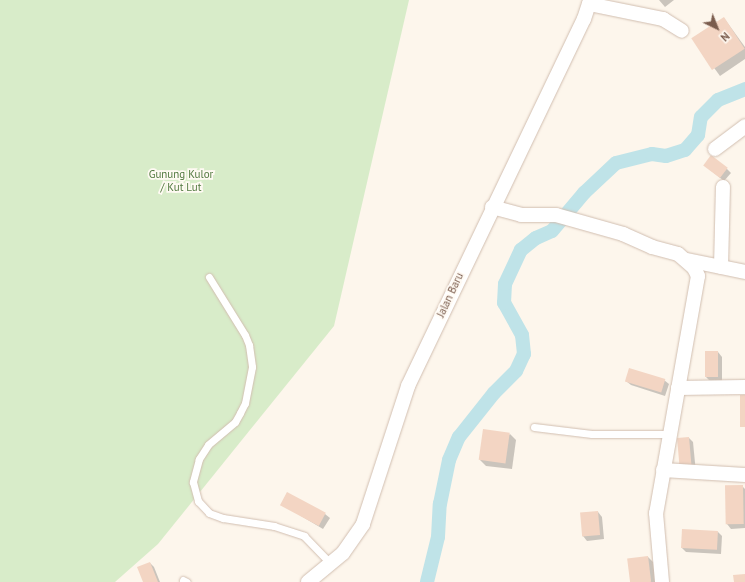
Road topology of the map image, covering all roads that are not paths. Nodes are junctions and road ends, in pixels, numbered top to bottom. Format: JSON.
{"nodes":[{"id":1,"x":589,"y":2,"type":"edge"},
{"id":2,"x":682,"y":31,"type":"dead end"},
{"id":3,"x":745,"y":126,"type":"edge"},
{"id":4,"x":715,"y":149,"type":"dead end"},
{"id":5,"x":723,"y":187,"type":"dead end"},
{"id":6,"x":492,"y":207,"type":"junction"},
{"id":7,"x":687,"y":260,"type":"junction"},
{"id":8,"x":721,"y":267,"type":"junction"},
{"id":9,"x":745,"y":272,"type":"edge"},
{"id":10,"x":209,"y":277,"type":"dead end"},
{"id":11,"x":745,"y":387,"type":"edge"},
{"id":12,"x":678,"y":388,"type":"junction"},
{"id":13,"x":534,"y":427,"type":"dead end"},
{"id":14,"x":670,"y":434,"type":"junction"},
{"id":15,"x":663,"y":470,"type":"junction"},
{"id":16,"x":745,"y":475,"type":"edge"},
{"id":17,"x":331,"y":564,"type":"junction"},
{"id":18,"x":308,"y":582,"type":"edge"},
{"id":19,"x":662,"y":582,"type":"edge"}],
"edges":[{"from":1,"to":2,"type":"street"},
{"from":1,"to":6,"type":"street","name":"Jalan Baru"},
{"from":3,"to":4,"type":"street"},
{"from":5,"to":8,"type":"street"},
{"from":6,"to":7,"type":"street"},
{"from":6,"to":17,"type":"street","name":"Jalan Baru"},
{"from":7,"to":8,"type":"street"},
{"from":7,"to":12,"type":"street"},
{"from":8,"to":9,"type":"street"},
{"from":10,"to":17,"type":"lane"},
{"from":11,"to":12,"type":"street"},
{"from":12,"to":14,"type":"street"},
{"from":13,"to":14,"type":"lane"},
{"from":14,"to":15,"type":"street"},
{"from":15,"to":16,"type":"street"},
{"from":15,"to":19,"type":"street"},
{"from":17,"to":18,"type":"street","name":"Jalan Baru"}]}
